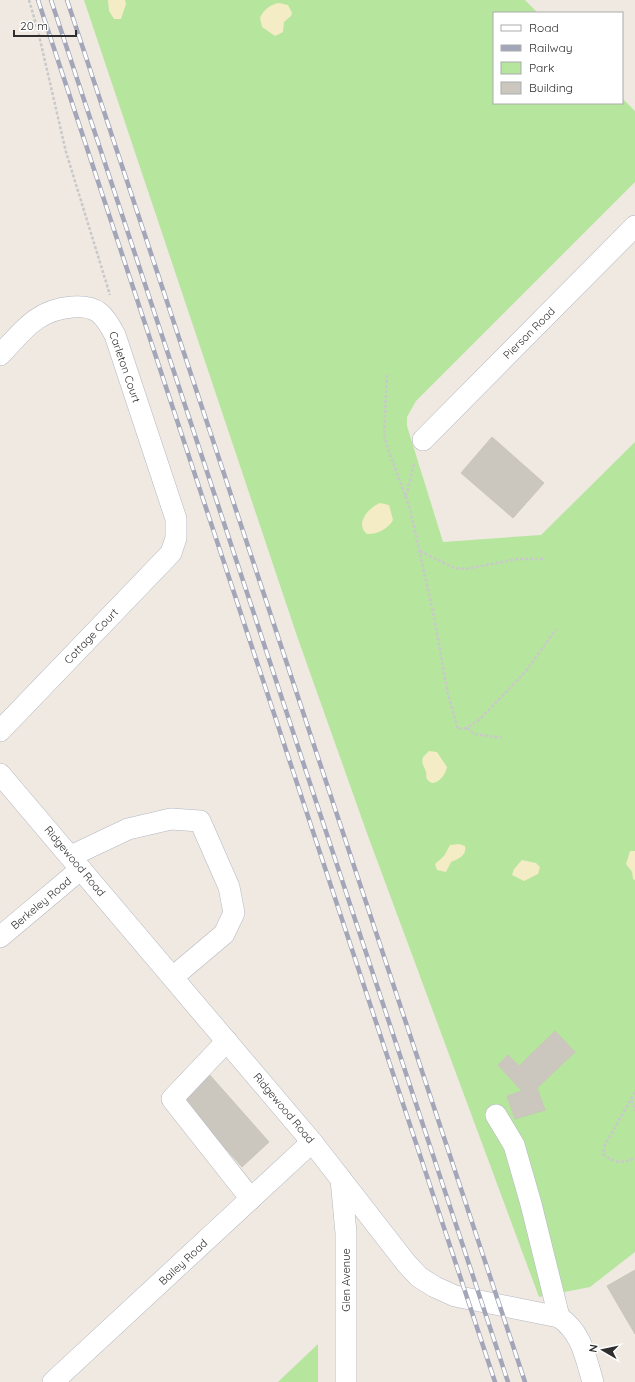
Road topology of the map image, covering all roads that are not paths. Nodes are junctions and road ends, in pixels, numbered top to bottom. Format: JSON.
{"nodes":[{"id":1,"x":635,"y":226,"type":"edge"},
{"id":2,"x":0,"y":356,"type":"edge"},
{"id":3,"x":423,"y":440,"type":"dead end"},
{"id":4,"x":176,"y":538,"type":"joint"},
{"id":5,"x":0,"y":730,"type":"edge"},
{"id":6,"x":0,"y":774,"type":"edge"},
{"id":7,"x":76,"y":863,"type":"junction"},
{"id":8,"x":0,"y":937,"type":"edge"},
{"id":9,"x":173,"y":977,"type":"junction"},
{"id":10,"x":227,"y":1041,"type":"junction"},
{"id":11,"x":496,"y":1115,"type":"dead end"},
{"id":12,"x":312,"y":1142,"type":"junction"},
{"id":13,"x":341,"y":1179,"type":"junction"},
{"id":14,"x":251,"y":1199,"type":"junction"},
{"id":15,"x":559,"y":1317,"type":"junction"},
{"id":16,"x":53,"y":1382,"type":"edge"},
{"id":17,"x":346,"y":1382,"type":"edge"},
{"id":18,"x":593,"y":1382,"type":"edge"}],
"edges":[{"from":1,"to":3,"type":"street","name":"Pierson Road"},
{"from":2,"to":4,"type":"street","name":"Carleton Court"},
{"from":4,"to":5,"type":"street","name":"Cottage Court"},
{"from":6,"to":7,"type":"street","name":"Ridgewood Road"},
{"from":7,"to":8,"type":"street","name":"Berkeley Road"},
{"from":7,"to":9,"type":"street","name":"Ridgewood Road"},
{"from":7,"to":9,"type":"street","name":"Berkeley Road"},
{"from":9,"to":10,"type":"street","name":"Ridgewood Road"},
{"from":10,"to":12,"type":"street","name":"Ridgewood Road"},
{"from":10,"to":14,"type":"street"},
{"from":11,"to":15,"type":"street"},
{"from":12,"to":13,"type":"street","name":"Ridgewood Road"},
{"from":12,"to":14,"type":"street","name":"Bailey Road"},
{"from":13,"to":15,"type":"street","name":"Ridgewood Road"},
{"from":13,"to":17,"type":"street","name":"Glen Avenue"},
{"from":14,"to":16,"type":"street","name":"Bailey Road"},
{"from":15,"to":18,"type":"street","name":"Ridgewood Road"}]}
